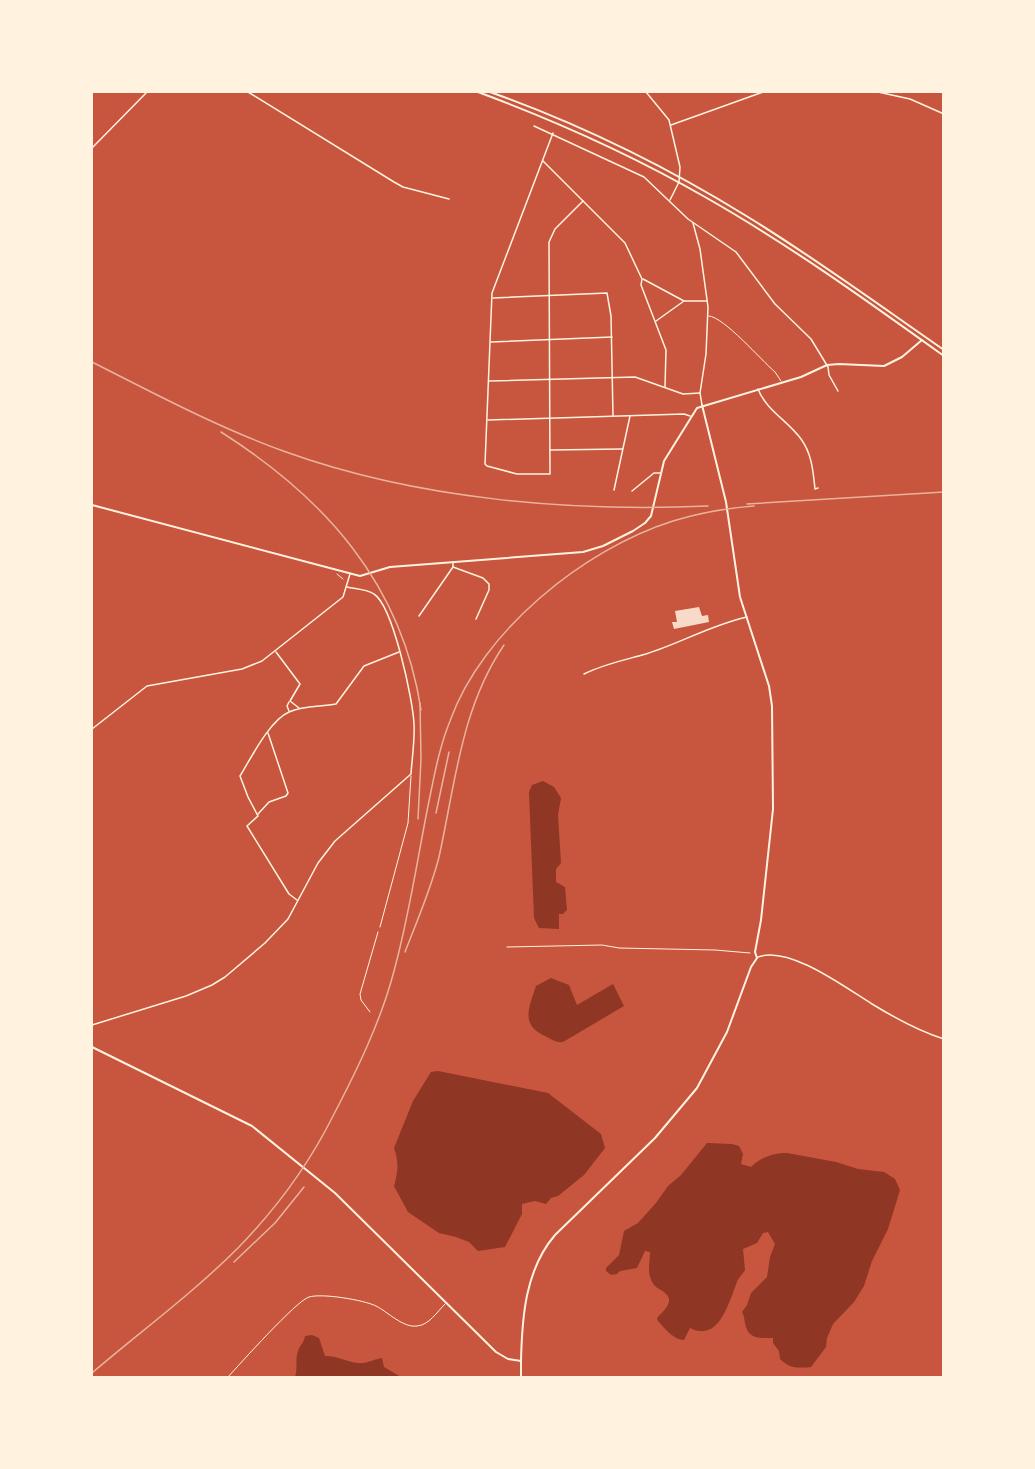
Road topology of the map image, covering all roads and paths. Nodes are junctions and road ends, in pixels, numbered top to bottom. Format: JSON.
{"nodes":[{"id":1,"x":147,"y":92,"type":"edge"},
{"id":2,"x":248,"y":92,"type":"edge"},
{"id":3,"x":478,"y":92,"type":"edge"},
{"id":4,"x":490,"y":92,"type":"edge"},
{"id":5,"x":646,"y":92,"type":"edge"},
{"id":6,"x":763,"y":92,"type":"edge"},
{"id":7,"x":878,"y":92,"type":"edge"},
{"id":8,"x":944,"y":114,"type":"edge"},
{"id":9,"x":670,"y":125,"type":"junction"},
{"id":10,"x":534,"y":126,"type":"dead end"},
{"id":11,"x":553,"y":134,"type":"junction"},
{"id":12,"x":92,"y":148,"type":"edge"},
{"id":13,"x":542,"y":161,"type":"junction"},
{"id":14,"x":680,"y":178,"type":"junction"},
{"id":15,"x":679,"y":182,"type":"junction"},
{"id":16,"x":449,"y":199,"type":"dead end"},
{"id":17,"x":584,"y":201,"type":"junction"},
{"id":18,"x":669,"y":201,"type":"junction"},
{"id":19,"x":693,"y":223,"type":"junction"},
{"id":20,"x":642,"y":279,"type":"junction"},
{"id":21,"x":550,"y":295,"type":"junction"},
{"id":22,"x":492,"y":298,"type":"junction"},
{"id":23,"x":684,"y":301,"type":"junction"},
{"id":24,"x":707,"y":301,"type":"junction"},
{"id":25,"x":708,"y":316,"type":"junction"},
{"id":26,"x":655,"y":321,"type":"junction"},
{"id":27,"x":612,"y":337,"type":"junction"},
{"id":28,"x":550,"y":339,"type":"junction"},
{"id":29,"x":922,"y":340,"type":"junction"},
{"id":30,"x":931,"y":341,"type":"junction"},
{"id":31,"x":490,"y":342,"type":"junction"},
{"id":32,"x":944,"y":350,"type":"edge"},
{"id":33,"x":944,"y":356,"type":"edge"},
{"id":34,"x":827,"y":365,"type":"junction"},
{"id":35,"x":613,"y":377,"type":"junction"},
{"id":36,"x":550,"y":379,"type":"junction"},
{"id":37,"x":489,"y":381,"type":"junction"},
{"id":38,"x":782,"y":382,"type":"junction"},
{"id":39,"x":665,"y":387,"type":"junction"},
{"id":40,"x":758,"y":389,"type":"junction"},
{"id":41,"x":838,"y":391,"type":"dead end"},
{"id":42,"x":700,"y":393,"type":"junction"},
{"id":43,"x":702,"y":405,"type":"junction"},
{"id":44,"x":630,"y":415,"type":"junction"},
{"id":45,"x":613,"y":416,"type":"junction"},
{"id":46,"x":690,"y":416,"type":"junction"},
{"id":47,"x":550,"y":418,"type":"junction"},
{"id":48,"x":487,"y":420,"type":"junction"},
{"id":49,"x":623,"y":449,"type":"junction"},
{"id":50,"x":550,"y":450,"type":"junction"},
{"id":51,"x":660,"y":473,"type":"junction"},
{"id":52,"x":818,"y":488,"type":"dead end"},
{"id":53,"x":614,"y":490,"type":"dead end"},
{"id":54,"x":632,"y":491,"type":"dead end"},
{"id":55,"x":92,"y":505,"type":"edge"},
{"id":56,"x":453,"y":562,"type":"junction"},
{"id":57,"x":453,"y":567,"type":"junction"},
{"id":58,"x":336,"y":574,"type":"dead end"},
{"id":59,"x":350,"y":574,"type":"junction"},
{"id":60,"x":349,"y":581,"type":"junction"},
{"id":61,"x":347,"y":587,"type":"junction"},
{"id":62,"x":419,"y":616,"type":"dead end"},
{"id":63,"x":747,"y":617,"type":"junction"},
{"id":64,"x":476,"y":619,"type":"dead end"},
{"id":65,"x":275,"y":651,"type":"junction"},
{"id":66,"x":400,"y":651,"type":"junction"},
{"id":67,"x":584,"y":674,"type":"dead end"},
{"id":68,"x":290,"y":701,"type":"junction"},
{"id":69,"x":299,"y":708,"type":"junction"},
{"id":70,"x":289,"y":712,"type":"junction"},
{"id":71,"x":92,"y":729,"type":"edge"},
{"id":72,"x":268,"y":733,"type":"junction"},
{"id":73,"x":411,"y":774,"type":"junction"},
{"id":74,"x":258,"y":814,"type":"junction"},
{"id":75,"x":298,"y":901,"type":"junction"},
{"id":76,"x":380,"y":927,"type":"joint"},
{"id":77,"x":507,"y":947,"type":"dead end"},
{"id":78,"x":756,"y":956,"type":"junction"},
{"id":79,"x":369,"y":1012,"type":"dead end"},
{"id":80,"x":92,"y":1025,"type":"edge"},
{"id":81,"x":944,"y":1039,"type":"edge"},
{"id":82,"x":92,"y":1047,"type":"edge"},
{"id":83,"x":447,"y":1303,"type":"junction"},
{"id":84,"x":521,"y":1362,"type":"junction"},
{"id":85,"x":227,"y":1377,"type":"edge"},
{"id":86,"x":521,"y":1377,"type":"edge"}],
"edges":[{"from":1,"to":12,"type":"street"},
{"from":2,"to":16,"type":"street"},
{"from":3,"to":15,"type":"street"},
{"from":4,"to":14,"type":"street"},
{"from":5,"to":9,"type":"street"},
{"from":6,"to":9,"type":"street"},
{"from":7,"to":8,"type":"street"},
{"from":9,"to":14,"type":"street"},
{"from":10,"to":11,"type":"street"},
{"from":11,"to":13,"type":"street"},
{"from":11,"to":18,"type":"street"},
{"from":13,"to":17,"type":"street"},
{"from":13,"to":22,"type":"street"},
{"from":14,"to":15,"type":"street"},
{"from":14,"to":30,"type":"street"},
{"from":15,"to":18,"type":"street"},
{"from":15,"to":29,"type":"street"},
{"from":17,"to":20,"type":"street"},
{"from":17,"to":21,"type":"street"},
{"from":18,"to":19,"type":"street"},
{"from":19,"to":24,"type":"street"},
{"from":19,"to":34,"type":"street"},
{"from":20,"to":23,"type":"street"},
{"from":20,"to":26,"type":"street"},
{"from":21,"to":22,"type":"street"},
{"from":21,"to":27,"type":"street"},
{"from":21,"to":28,"type":"street"},
{"from":22,"to":31,"type":"street"},
{"from":23,"to":24,"type":"street"},
{"from":23,"to":26,"type":"street"},
{"from":24,"to":25,"type":"street"},
{"from":25,"to":38,"type":"lane"},
{"from":25,"to":42,"type":"street"},
{"from":26,"to":39,"type":"street"},
{"from":27,"to":28,"type":"street"},
{"from":27,"to":35,"type":"street"},
{"from":28,"to":31,"type":"street"},
{"from":28,"to":36,"type":"street"},
{"from":29,"to":30,"type":"street"},
{"from":29,"to":33,"type":"street"},
{"from":29,"to":34,"type":"street"},
{"from":30,"to":32,"type":"street"},
{"from":31,"to":37,"type":"street"},
{"from":34,"to":38,"type":"street"},
{"from":34,"to":41,"type":"street"},
{"from":35,"to":36,"type":"street"},
{"from":35,"to":39,"type":"street"},
{"from":35,"to":45,"type":"street"},
{"from":36,"to":37,"type":"street"},
{"from":36,"to":47,"type":"street"},
{"from":37,"to":48,"type":"street"},
{"from":38,"to":40,"type":"street"},
{"from":39,"to":42,"type":"street"},
{"from":40,"to":43,"type":"street"},
{"from":40,"to":52,"type":"street"},
{"from":42,"to":43,"type":"street"},
{"from":43,"to":46,"type":"street"},
{"from":43,"to":63,"type":"street"},
{"from":44,"to":45,"type":"street"},
{"from":44,"to":46,"type":"street"},
{"from":44,"to":49,"type":"street"},
{"from":45,"to":47,"type":"street"},
{"from":46,"to":51,"type":"street"},
{"from":47,"to":48,"type":"street"},
{"from":47,"to":50,"type":"street"},
{"from":48,"to":50,"type":"street"},
{"from":49,"to":50,"type":"street"},
{"from":49,"to":53,"type":"street"},
{"from":51,"to":54,"type":"street"},
{"from":51,"to":56,"type":"street"},
{"from":55,"to":59,"type":"street"},
{"from":56,"to":57,"type":"street"},
{"from":56,"to":59,"type":"street"},
{"from":57,"to":62,"type":"street"},
{"from":57,"to":64,"type":"street"},
{"from":58,"to":60,"type":"path"},
{"from":59,"to":60,"type":"street"},
{"from":60,"to":61,"type":"street"},
{"from":61,"to":65,"type":"street"},
{"from":61,"to":66,"type":"street"},
{"from":63,"to":67,"type":"street"},
{"from":63,"to":78,"type":"street"},
{"from":65,"to":68,"type":"street"},
{"from":65,"to":71,"type":"street"},
{"from":66,"to":69,"type":"street"},
{"from":66,"to":73,"type":"street"},
{"from":68,"to":69,"type":"street"},
{"from":68,"to":70,"type":"street"},
{"from":69,"to":70,"type":"street"},
{"from":70,"to":72,"type":"street"},
{"from":72,"to":74,"type":"street"},
{"from":72,"to":74,"type":"street"},
{"from":73,"to":75,"type":"street"},
{"from":73,"to":76,"type":"lane"},
{"from":74,"to":75,"type":"street"},
{"from":75,"to":80,"type":"street"},
{"from":76,"to":79,"type":"path"},
{"from":77,"to":78,"type":"path"},
{"from":78,"to":81,"type":"street"},
{"from":78,"to":84,"type":"street"},
{"from":82,"to":83,"type":"street"},
{"from":83,"to":84,"type":"street"},
{"from":83,"to":85,"type":"lane"},
{"from":84,"to":86,"type":"street"}]}
